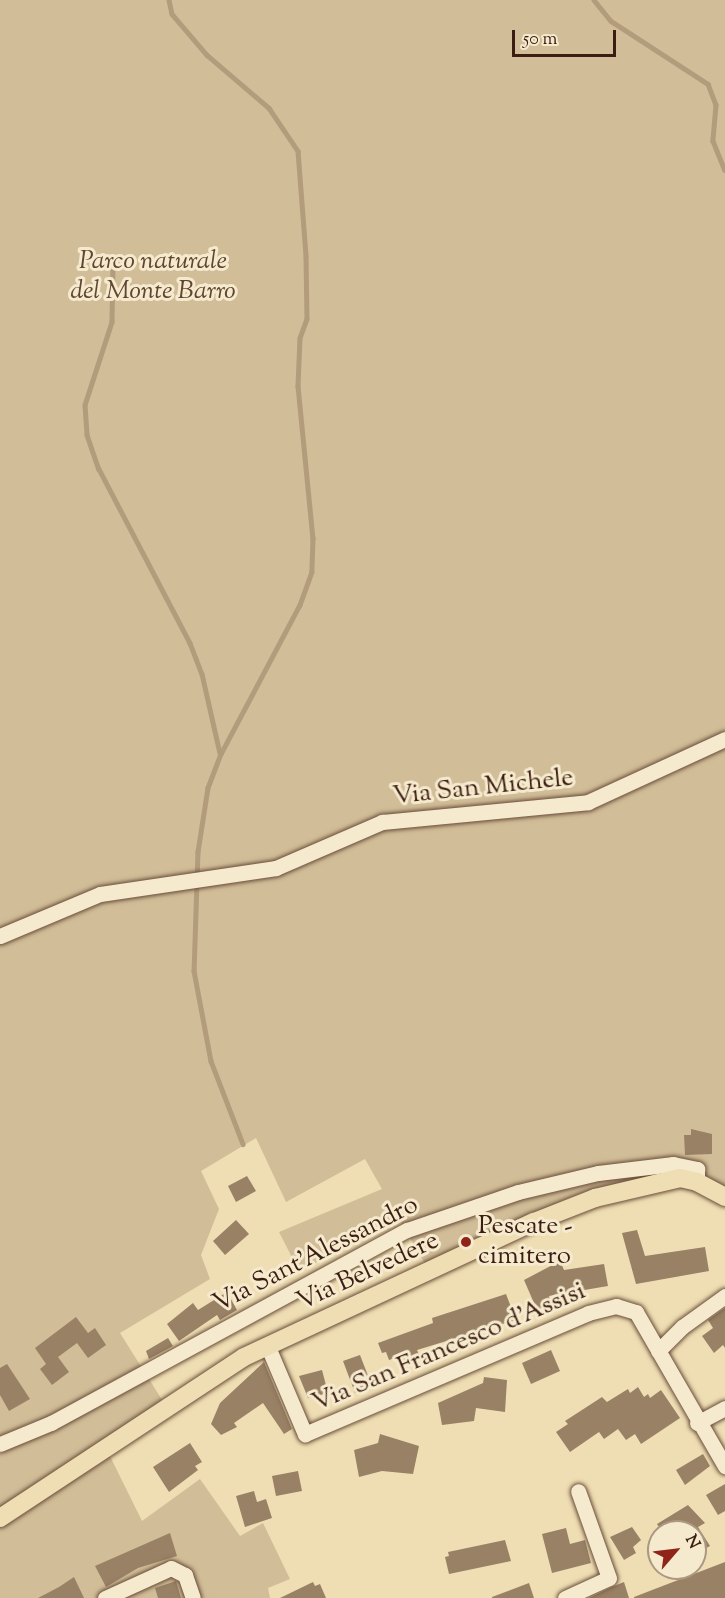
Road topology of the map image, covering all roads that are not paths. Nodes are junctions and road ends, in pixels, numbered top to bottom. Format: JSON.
{"nodes":[{"id":1,"x":725,"y":739,"type":"edge"},
{"id":2,"x":0,"y":936,"type":"edge"},
{"id":3,"x":697,"y":1182,"type":"junction"},
{"id":4,"x":725,"y":1197,"type":"edge"},
{"id":5,"x":725,"y":1296,"type":"edge"},
{"id":6,"x":268,"y":1347,"type":"junction"},
{"id":7,"x":658,"y":1351,"type":"junction"},
{"id":8,"x":725,"y":1408,"type":"edge"},
{"id":9,"x":697,"y":1423,"type":"junction"},
{"id":10,"x":0,"y":1444,"type":"edge"},
{"id":11,"x":725,"y":1466,"type":"edge"},
{"id":12,"x":578,"y":1491,"type":"dead end"},
{"id":13,"x":0,"y":1518,"type":"edge"},
{"id":14,"x":105,"y":1598,"type":"edge"},
{"id":15,"x":193,"y":1598,"type":"edge"},
{"id":16,"x":565,"y":1598,"type":"edge"}],
"edges":[{"from":1,"to":2,"type":"street","name":"Via San Michele"},
{"from":3,"to":4,"type":"main road","name":"Via Belvedere"},
{"from":3,"to":6,"type":"main road","name":"Via Belvedere"},
{"from":3,"to":10,"type":"street","name":"Via Sant'Alessandro"},
{"from":5,"to":7,"type":"street"},
{"from":6,"to":7,"type":"street","name":"Via San Francesco d'Assisi"},
{"from":6,"to":13,"type":"main road","name":"Via Belvedere"},
{"from":7,"to":9,"type":"street","name":"Via San Francesco d'Assisi"},
{"from":8,"to":9,"type":"street"},
{"from":9,"to":11,"type":"street","name":"Via San Francesco d'Assisi"},
{"from":12,"to":16,"type":"street"},
{"from":14,"to":15,"type":"street"}]}
